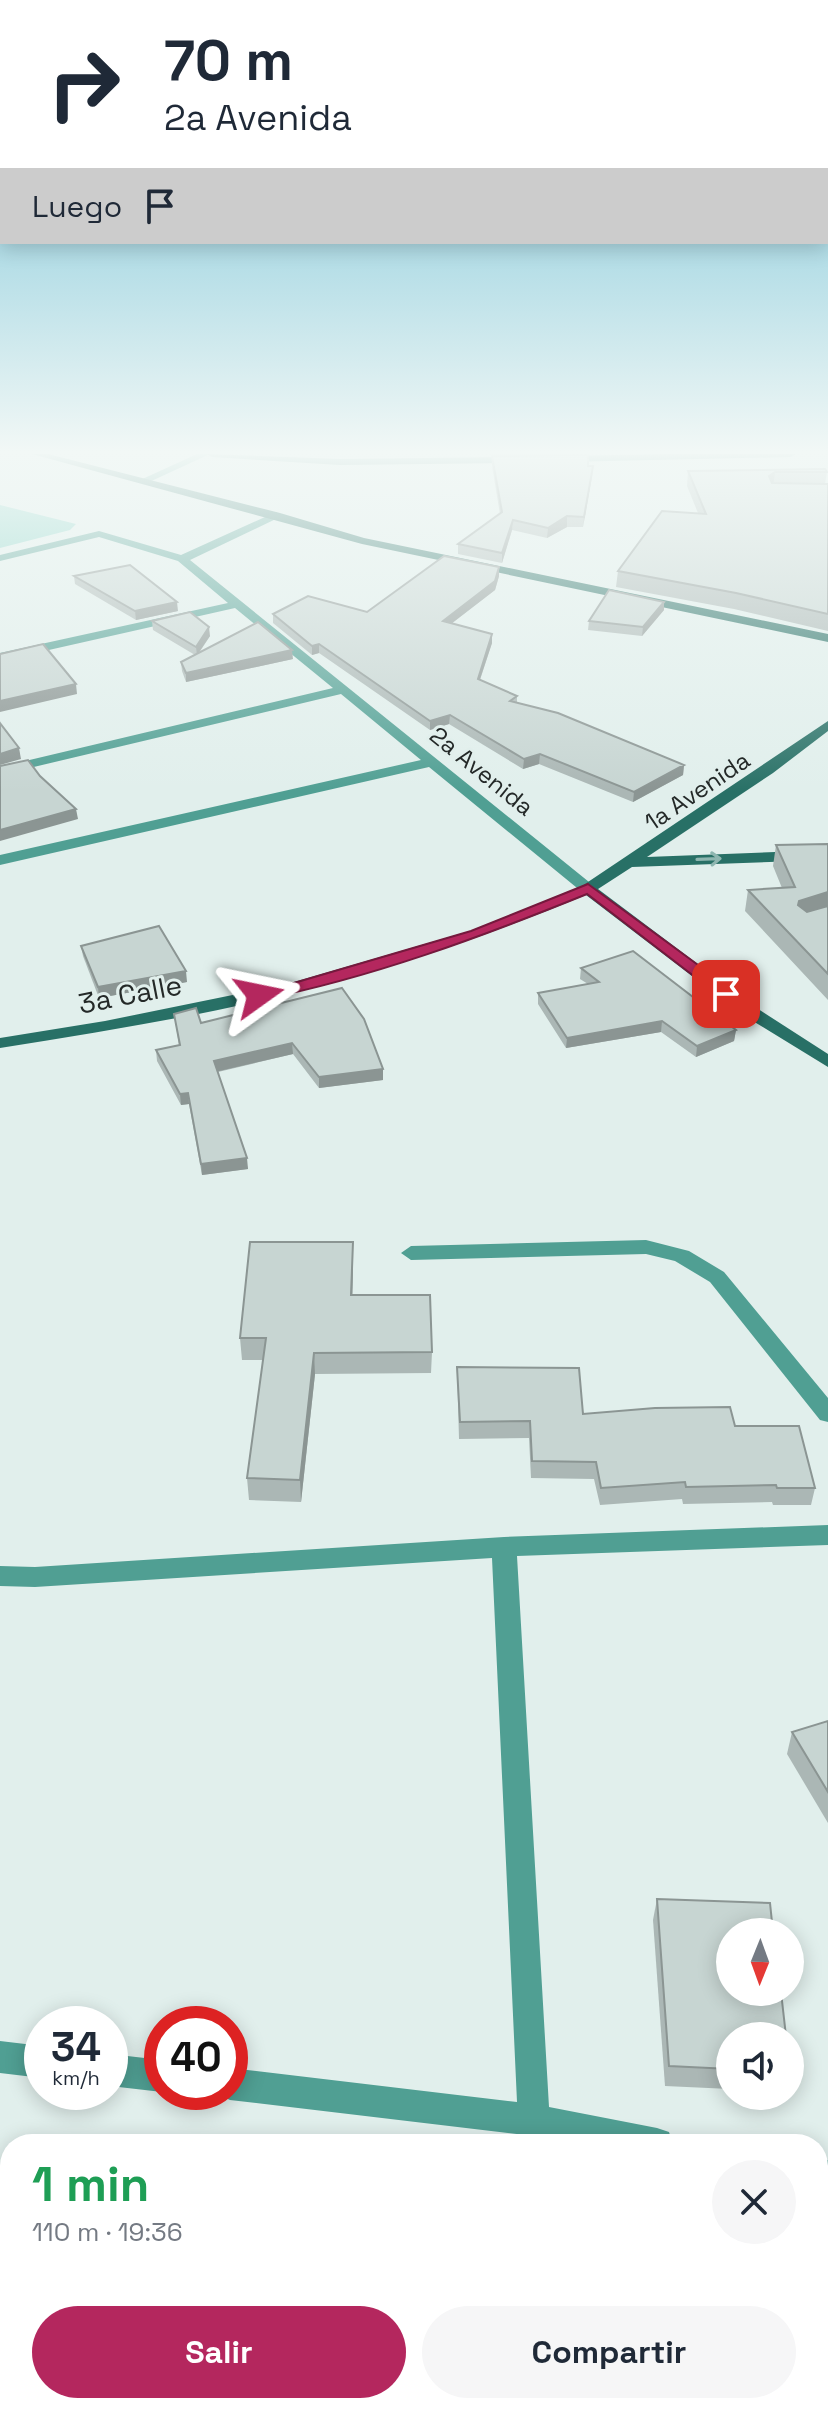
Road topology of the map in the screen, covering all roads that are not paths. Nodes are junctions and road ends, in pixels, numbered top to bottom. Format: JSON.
{"nodes":[{"id":1,"x":192,"y":567,"type":"edge"},
{"id":2,"x":485,"y":567,"type":"edge"},
{"id":3,"x":238,"y":604,"type":"junction"},
{"id":4,"x":828,"y":638,"type":"edge"},
{"id":5,"x":0,"y":657,"type":"edge"},
{"id":6,"x":343,"y":690,"type":"junction"},
{"id":7,"x":828,"y":725,"type":"edge"},
{"id":8,"x":433,"y":762,"type":"junction"},
{"id":9,"x":0,"y":771,"type":"edge"},
{"id":10,"x":828,"y":855,"type":"edge"},
{"id":11,"x":0,"y":860,"type":"edge"},
{"id":12,"x":631,"y":862,"type":"junction"},
{"id":13,"x":588,"y":889,"type":"junction"},
{"id":14,"x":0,"y":1043,"type":"edge"},
{"id":15,"x":828,"y":1062,"type":"edge"},
{"id":16,"x":411,"y":1253,"type":"dead end"},
{"id":17,"x":828,"y":1414,"type":"edge"},
{"id":18,"x":828,"y":1535,"type":"edge"},
{"id":19,"x":504,"y":1547,"type":"junction"},
{"id":20,"x":0,"y":1576,"type":"edge"},
{"id":21,"x":0,"y":2057,"type":"edge"},
{"id":22,"x":24,"y":2060,"type":"edge"},
{"id":23,"x":248,"y":2086,"type":"edge"},
{"id":24,"x":534,"y":2120,"type":"junction"},
{"id":25,"x":606,"y":2134,"type":"edge"}],
"edges":[{"from":1,"to":3,"type":"street","name":"2a Avenida"},
{"from":2,"to":4,"type":"main road"},
{"from":3,"to":5,"type":"street"},
{"from":3,"to":6,"type":"street","name":"2a Avenida"},
{"from":6,"to":8,"type":"street","name":"2a Avenida"},
{"from":6,"to":9,"type":"street"},
{"from":7,"to":12,"type":"main road","name":"1a Avenida"},
{"from":8,"to":11,"type":"street"},
{"from":8,"to":13,"type":"street","name":"2a Avenida"},
{"from":12,"to":10,"type":"main road","one_way":true},
{"from":12,"to":13,"type":"main road","name":"1a Avenida"},
{"from":13,"to":14,"type":"main road","name":"3a Calle"},
{"from":13,"to":15,"type":"main road","name":"2a Avenida"},
{"from":16,"to":17,"type":"street"},
{"from":18,"to":19,"type":"street"},
{"from":19,"to":20,"type":"street"},
{"from":19,"to":24,"type":"street"},
{"from":21,"to":22,"type":"street"},
{"from":23,"to":24,"type":"street"},
{"from":24,"to":25,"type":"street"}]}
